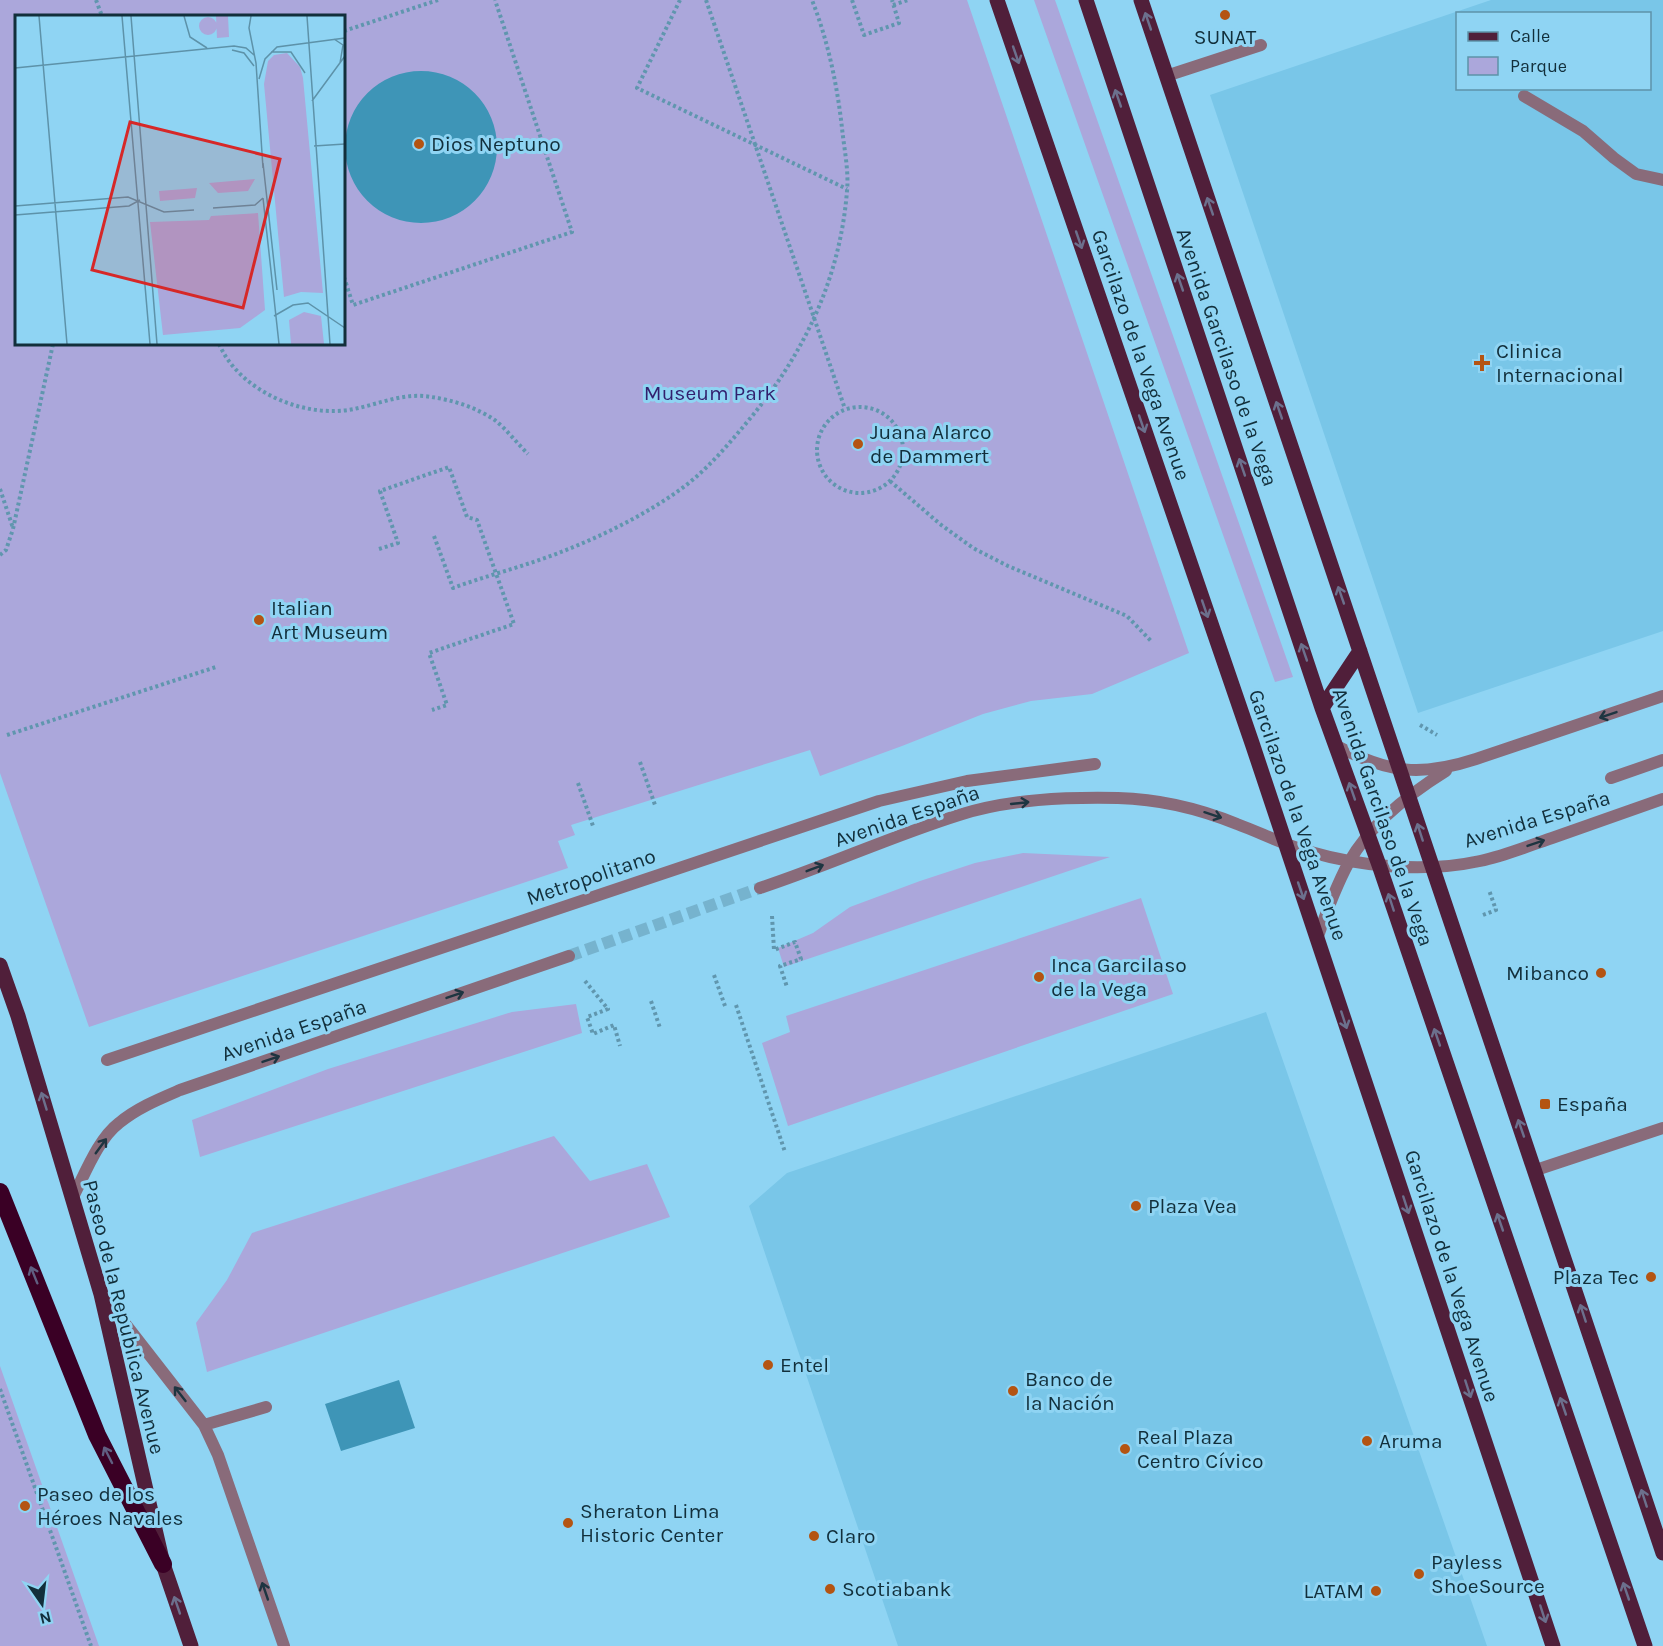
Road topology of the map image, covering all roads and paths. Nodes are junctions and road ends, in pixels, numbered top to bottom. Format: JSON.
{"nodes":[{"id":1,"x":96,"y":0,"type":"edge"},
{"id":2,"x":438,"y":0,"type":"edge"},
{"id":3,"x":495,"y":0,"type":"edge"},
{"id":4,"x":680,"y":0,"type":"edge"},
{"id":5,"x":706,"y":0,"type":"edge"},
{"id":6,"x":812,"y":0,"type":"edge"},
{"id":7,"x":852,"y":0,"type":"edge"},
{"id":8,"x":908,"y":0,"type":"edge"},
{"id":9,"x":997,"y":0,"type":"edge"},
{"id":10,"x":1086,"y":0,"type":"edge"},
{"id":11,"x":1141,"y":0,"type":"edge"},
{"id":12,"x":892,"y":2,"type":"edge"},
{"id":13,"x":102,"y":15,"type":"edge"},
{"id":14,"x":345,"y":31,"type":"edge"},
{"id":15,"x":1261,"y":45,"type":"dead end"},
{"id":16,"x":1166,"y":75,"type":"junction"},
{"id":17,"x":1524,"y":96,"type":"dead end"},
{"id":18,"x":756,"y":146,"type":"junction"},
{"id":19,"x":1663,"y":180,"type":"edge"},
{"id":20,"x":848,"y":189,"type":"junction"},
{"id":21,"x":345,"y":280,"type":"edge"},
{"id":22,"x":814,"y":319,"type":"junction"},
{"id":23,"x":53,"y":345,"type":"edge"},
{"id":24,"x":220,"y":345,"type":"edge"},
{"id":25,"x":845,"y":410,"type":"junction"},
{"id":26,"x":528,"y":454,"type":"dead end"},
{"id":27,"x":890,"y":481,"type":"junction"},
{"id":28,"x":0,"y":489,"type":"edge"},
{"id":29,"x":13,"y":529,"type":"junction"},
{"id":30,"x":434,"y":536,"type":"dead end"},
{"id":31,"x":379,"y":549,"type":"dead end"},
{"id":32,"x":0,"y":555,"type":"edge"},
{"id":33,"x":496,"y":573,"type":"junction"},
{"id":34,"x":1150,"y":641,"type":"dead end"},
{"id":35,"x":1360,"y":651,"type":"junction"},
{"id":36,"x":216,"y":667,"type":"dead end"},
{"id":37,"x":1663,"y":696,"type":"edge"},
{"id":38,"x":1322,"y":708,"type":"junction"},
{"id":39,"x":432,"y":710,"type":"dead end"},
{"id":40,"x":7,"y":735,"type":"dead end"},
{"id":41,"x":1337,"y":746,"type":"junction"},
{"id":42,"x":1663,"y":760,"type":"edge"},
{"id":43,"x":640,"y":762,"type":"dead end"},
{"id":44,"x":1095,"y":764,"type":"dead end"},
{"id":45,"x":1452,"y":767,"type":"junction"},
{"id":46,"x":1399,"y":769,"type":"junction"},
{"id":47,"x":1611,"y":778,"type":"dead end"},
{"id":48,"x":578,"y":783,"type":"dead end"},
{"id":49,"x":1408,"y":796,"type":"junction"},
{"id":50,"x":1663,"y":799,"type":"edge"},
{"id":51,"x":655,"y":805,"type":"dead end"},
{"id":52,"x":593,"y":826,"type":"dead end"},
{"id":53,"x":1368,"y":836,"type":"junction"},
{"id":54,"x":1284,"y":844,"type":"junction"},
{"id":55,"x":1350,"y":861,"type":"junction"},
{"id":56,"x":1379,"y":865,"type":"junction"},
{"id":57,"x":1431,"y":867,"type":"junction"},
{"id":58,"x":765,"y":887,"type":"joint"},
{"id":59,"x":1317,"y":939,"type":"junction"},
{"id":60,"x":568,"y":957,"type":"joint"},
{"id":61,"x":0,"y":965,"type":"edge"},
{"id":62,"x":714,"y":975,"type":"dead end"},
{"id":63,"x":787,"y":987,"type":"dead end"},
{"id":64,"x":651,"y":1001,"type":"dead end"},
{"id":65,"x":736,"y":1005,"type":"dead end"},
{"id":66,"x":725,"y":1006,"type":"dead end"},
{"id":67,"x":660,"y":1028,"type":"dead end"},
{"id":68,"x":620,"y":1046,"type":"dead end"},
{"id":69,"x":107,"y":1060,"type":"dead end"},
{"id":70,"x":1663,"y":1128,"type":"edge"},
{"id":71,"x":785,"y":1152,"type":"dead end"},
{"id":72,"x":1536,"y":1170,"type":"junction"},
{"id":73,"x":0,"y":1192,"type":"edge"},
{"id":74,"x":73,"y":1197,"type":"junction"},
{"id":75,"x":101,"y":1294,"type":"junction"},
{"id":76,"x":0,"y":1389,"type":"edge"},
{"id":77,"x":266,"y":1407,"type":"dead end"},
{"id":78,"x":204,"y":1425,"type":"junction"},
{"id":79,"x":1663,"y":1553,"type":"edge"},
{"id":80,"x":163,"y":1564,"type":"junction"},
{"id":81,"x":91,"y":1646,"type":"edge"},
{"id":82,"x":191,"y":1646,"type":"edge"},
{"id":83,"x":284,"y":1646,"type":"edge"},
{"id":84,"x":1553,"y":1646,"type":"edge"},
{"id":85,"x":1645,"y":1646,"type":"edge"}],
"edges":[{"from":1,"to":13,"type":"path"},
{"from":2,"to":14,"type":"path"},
{"from":3,"to":21,"type":"path"},
{"from":4,"to":18,"type":"path"},
{"from":5,"to":18,"type":"path"},
{"from":6,"to":20,"type":"path"},
{"from":7,"to":12,"type":"path"},
{"from":8,"to":12,"type":"path"},
{"from":9,"to":54,"type":"main road","name":"Garcilazo de la Vega Avenue","one_way":true},
{"from":38,"to":10,"type":"main road","name":"Avenida Garcilaso de la Vega","one_way":true},
{"from":16,"to":11,"type":"main road","one_way":true},
{"from":15,"to":16,"type":"street"},
{"from":35,"to":16,"type":"main road","one_way":true},
{"from":17,"to":19,"type":"street"},
{"from":18,"to":20,"type":"path"},
{"from":18,"to":22,"type":"path"},
{"from":20,"to":22,"type":"path"},
{"from":22,"to":25,"type":"path"},
{"from":22,"to":33,"type":"path"},
{"from":23,"to":29,"type":"path"},
{"from":24,"to":26,"type":"path"},
{"from":25,"to":27,"type":"path"},
{"from":25,"to":27,"type":"path"},
{"from":27,"to":34,"type":"path"},
{"from":28,"to":29,"type":"path"},
{"from":29,"to":32,"type":"path"},
{"from":30,"to":33,"type":"path"},
{"from":31,"to":33,"type":"path"},
{"from":33,"to":39,"type":"path"},
{"from":35,"to":38,"type":"main road"},
{"from":35,"to":46,"type":"main road"},
{"from":36,"to":40,"type":"path"},
{"from":37,"to":45,"type":"street","one_way":true},
{"from":38,"to":41,"type":"main road","name":"Avenida Garcilaso de la Vega"},
{"from":41,"to":46,"type":"street"},
{"from":53,"to":41,"type":"main road","name":"Avenida Garcilaso de la Vega","one_way":true},
{"from":42,"to":47,"type":"street"},
{"from":43,"to":51,"type":"path"},
{"from":44,"to":69,"type":"street","name":"Metropolitano"},
{"from":45,"to":46,"type":"street"},
{"from":45,"to":49,"type":"street"},
{"from":46,"to":49,"type":"main road"},
{"from":48,"to":52,"type":"path"},
{"from":49,"to":53,"type":"street"},
{"from":57,"to":49,"type":"main road","one_way":true},
{"from":57,"to":50,"type":"street","name":"Avenida España","one_way":true},
{"from":53,"to":55,"type":"street"},
{"from":53,"to":56,"type":"main road","name":"Avenida Garcilaso de la Vega"},
{"from":54,"to":55,"type":"street","name":"Avenida España"},
{"from":58,"to":54,"type":"street","name":"Avenida España","one_way":true},
{"from":54,"to":59,"type":"main road","name":"Garcilazo de la Vega Avenue","one_way":true},
{"from":55,"to":56,"type":"street","name":"Avenida España"},
{"from":55,"to":59,"type":"street"},
{"from":56,"to":57,"type":"street","name":"Avenida España"},
{"from":85,"to":56,"type":"main road","name":"Avenida Garcilaso de la Vega","one_way":true},
{"from":72,"to":57,"type":"main road","one_way":true},
{"from":58,"to":63,"type":"path"},
{"from":59,"to":84,"type":"main road","name":"Garcilazo de la Vega Avenue","one_way":true},
{"from":60,"to":68,"type":"path"},
{"from":74,"to":60,"type":"street","name":"Avenida España","one_way":true},
{"from":74,"to":61,"type":"main road","name":"Paseo de la Republica Avenue","one_way":true},
{"from":62,"to":66,"type":"path"},
{"from":64,"to":67,"type":"path"},
{"from":65,"to":71,"type":"path"},
{"from":70,"to":72,"type":"street"},
{"from":79,"to":72,"type":"main road","one_way":true},
{"from":80,"to":73,"type":"highway","one_way":true},
{"from":74,"to":75,"type":"main road","name":"Paseo de la Republica Avenue"},
{"from":78,"to":75,"type":"street","one_way":true},
{"from":75,"to":80,"type":"main road","name":"Paseo de la Republica Avenue"},
{"from":76,"to":81,"type":"path"},
{"from":77,"to":78,"type":"street"},
{"from":83,"to":78,"type":"street","one_way":true},
{"from":82,"to":80,"type":"main road","name":"Paseo de la Republica Avenue","one_way":true}]}
